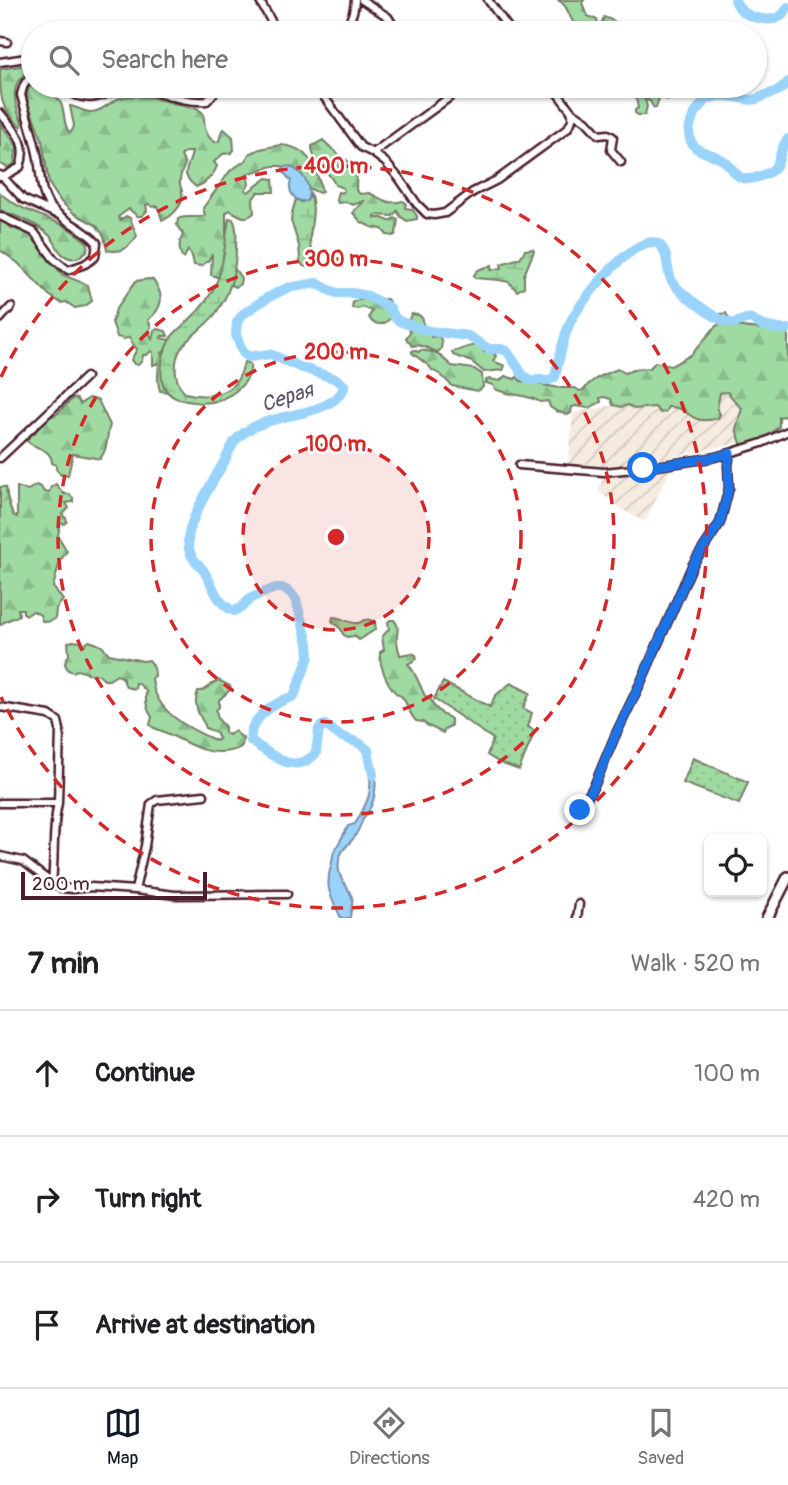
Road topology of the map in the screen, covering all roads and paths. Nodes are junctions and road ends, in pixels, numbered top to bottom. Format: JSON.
{"nodes":[{"id":1,"x":259,"y":0,"type":"edge"},
{"id":2,"x":355,"y":0,"type":"edge"},
{"id":3,"x":362,"y":0,"type":"edge"},
{"id":4,"x":488,"y":0,"type":"edge"},
{"id":5,"x":271,"y":21,"type":"edge"},
{"id":6,"x":351,"y":21,"type":"edge"},
{"id":7,"x":390,"y":21,"type":"edge"},
{"id":8,"x":503,"y":21,"type":"edge"},
{"id":9,"x":21,"y":59,"type":"edge"},
{"id":10,"x":0,"y":62,"type":"edge"},
{"id":11,"x":22,"y":98,"type":"edge"},
{"id":12,"x":175,"y":98,"type":"edge"},
{"id":13,"x":210,"y":98,"type":"edge"},
{"id":14,"x":325,"y":98,"type":"edge"},
{"id":15,"x":447,"y":98,"type":"edge"},
{"id":16,"x":561,"y":98,"type":"edge"},
{"id":17,"x":571,"y":111,"type":"junction"},
{"id":18,"x":0,"y":113,"type":"edge"},
{"id":19,"x":373,"y":153,"type":"junction"},
{"id":20,"x":621,"y":162,"type":"dead end"},
{"id":21,"x":1,"y":177,"type":"edge"},
{"id":22,"x":58,"y":215,"type":"junction"},
{"id":23,"x":0,"y":216,"type":"edge"},
{"id":24,"x":11,"y":307,"type":"dead end"},
{"id":25,"x":0,"y":319,"type":"edge"},
{"id":26,"x":86,"y":377,"type":"dead end"},
{"id":27,"x":788,"y":431,"type":"edge"},
{"id":28,"x":730,"y":453,"type":"junction"},
{"id":29,"x":0,"y":458,"type":"edge"},
{"id":30,"x":519,"y":465,"type":"dead end"},
{"id":31,"x":0,"y":707,"type":"edge"},
{"id":32,"x":204,"y":795,"type":"dead end"},
{"id":33,"x":0,"y":803,"type":"edge"},
{"id":34,"x":58,"y":803,"type":"junction"},
{"id":35,"x":580,"y":810,"type":"dead end"},
{"id":36,"x":0,"y":856,"type":"edge"},
{"id":37,"x":788,"y":877,"type":"edge"},
{"id":38,"x":52,"y":883,"type":"junction"},
{"id":39,"x":135,"y":890,"type":"junction"},
{"id":40,"x":287,"y":894,"type":"dead end"},
{"id":41,"x":579,"y":904,"type":"dead end"},
{"id":42,"x":577,"y":918,"type":"edge"},
{"id":43,"x":767,"y":918,"type":"edge"}],
"edges":[{"from":1,"to":5,"type":"street"},
{"from":2,"to":6,"type":"street"},
{"from":3,"to":7,"type":"street"},
{"from":4,"to":8,"type":"street"},
{"from":9,"to":10,"type":"street"},
{"from":11,"to":22,"type":"street"},
{"from":12,"to":13,"type":"street"},
{"from":14,"to":19,"type":"street"},
{"from":15,"to":19,"type":"street"},
{"from":16,"to":17,"type":"street"},
{"from":17,"to":19,"type":"street"},
{"from":17,"to":20,"type":"street"},
{"from":18,"to":21,"type":"street"},
{"from":21,"to":22,"type":"street"},
{"from":22,"to":23,"type":"street"},
{"from":24,"to":25,"type":"street"},
{"from":26,"to":29,"type":"street"},
{"from":27,"to":28,"type":"street"},
{"from":28,"to":30,"type":"street"},
{"from":28,"to":35,"type":"street"},
{"from":31,"to":34,"type":"street"},
{"from":32,"to":39,"type":"street"},
{"from":33,"to":34,"type":"street"},
{"from":34,"to":38,"type":"street"},
{"from":36,"to":38,"type":"street"},
{"from":37,"to":43,"type":"street"},
{"from":38,"to":39,"type":"street"},
{"from":39,"to":40,"type":"street"},
{"from":41,"to":42,"type":"street"}]}
